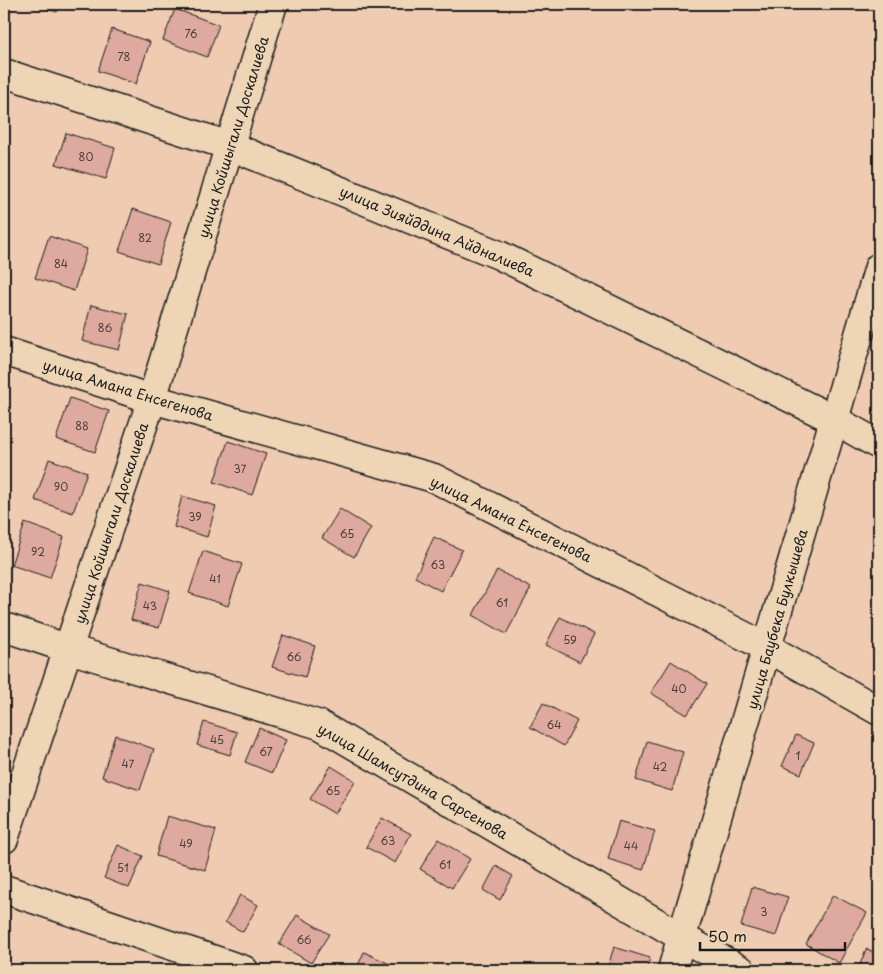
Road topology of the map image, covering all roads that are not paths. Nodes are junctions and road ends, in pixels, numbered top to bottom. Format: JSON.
{"nodes":[{"id":1,"x":273,"y":4,"type":"edge"},
{"id":2,"x":4,"y":74,"type":"edge"},
{"id":3,"x":230,"y":146,"type":"junction"},
{"id":4,"x":879,"y":267,"type":"edge"},
{"id":5,"x":4,"y":351,"type":"edge"},
{"id":6,"x":152,"y":399,"type":"junction"},
{"id":7,"x":835,"y":420,"type":"junction"},
{"id":8,"x":879,"y":445,"type":"edge"},
{"id":9,"x":4,"y":627,"type":"edge"},
{"id":10,"x":768,"y":648,"type":"junction"},
{"id":11,"x":69,"y":649,"type":"junction"},
{"id":12,"x":879,"y":711,"type":"edge"},
{"id":13,"x":4,"y":839,"type":"edge"},
{"id":14,"x":4,"y":889,"type":"edge"},
{"id":15,"x":683,"y":938,"type":"junction"},
{"id":16,"x":244,"y":970,"type":"edge"},
{"id":17,"x":672,"y":970,"type":"edge"},
{"id":18,"x":741,"y":970,"type":"edge"}],
"edges":[{"from":1,"to":3,"type":"street","name":"улица Койшыгали Доскалиева"},
{"from":2,"to":3,"type":"street","name":"улица Зияйддина Айдналиева"},
{"from":3,"to":6,"type":"street","name":"улица Койшыгали Доскалиева"},
{"from":3,"to":7,"type":"street","name":"улица Зияйддина Айдналиева"},
{"from":4,"to":7,"type":"street","name":"улица Баубека Булкышева"},
{"from":5,"to":6,"type":"street","name":"улица Амана Енсегенова"},
{"from":6,"to":10,"type":"street","name":"улица Амана Енсегенова"},
{"from":6,"to":11,"type":"street","name":"улица Койшыгали Доскалиева"},
{"from":7,"to":8,"type":"street","name":"улица Зияйддина Айдналиева"},
{"from":7,"to":10,"type":"street","name":"улица Баубека Булкышева"},
{"from":9,"to":11,"type":"street","name":"улица Шамсутдина Сарсенова"},
{"from":10,"to":12,"type":"street","name":"улица Амана Енсегенова"},
{"from":10,"to":15,"type":"street","name":"улица Баубека Булкышева"},
{"from":11,"to":13,"type":"street","name":"улица Койшыгали Доскалиева"},
{"from":11,"to":15,"type":"street","name":"улица Шамсутдина Сарсенова"},
{"from":14,"to":16,"type":"street"},
{"from":15,"to":17,"type":"street","name":"улица Баубека Булкышева"},
{"from":15,"to":18,"type":"street","name":"улица Шамсутдина Сарсенова"}]}
